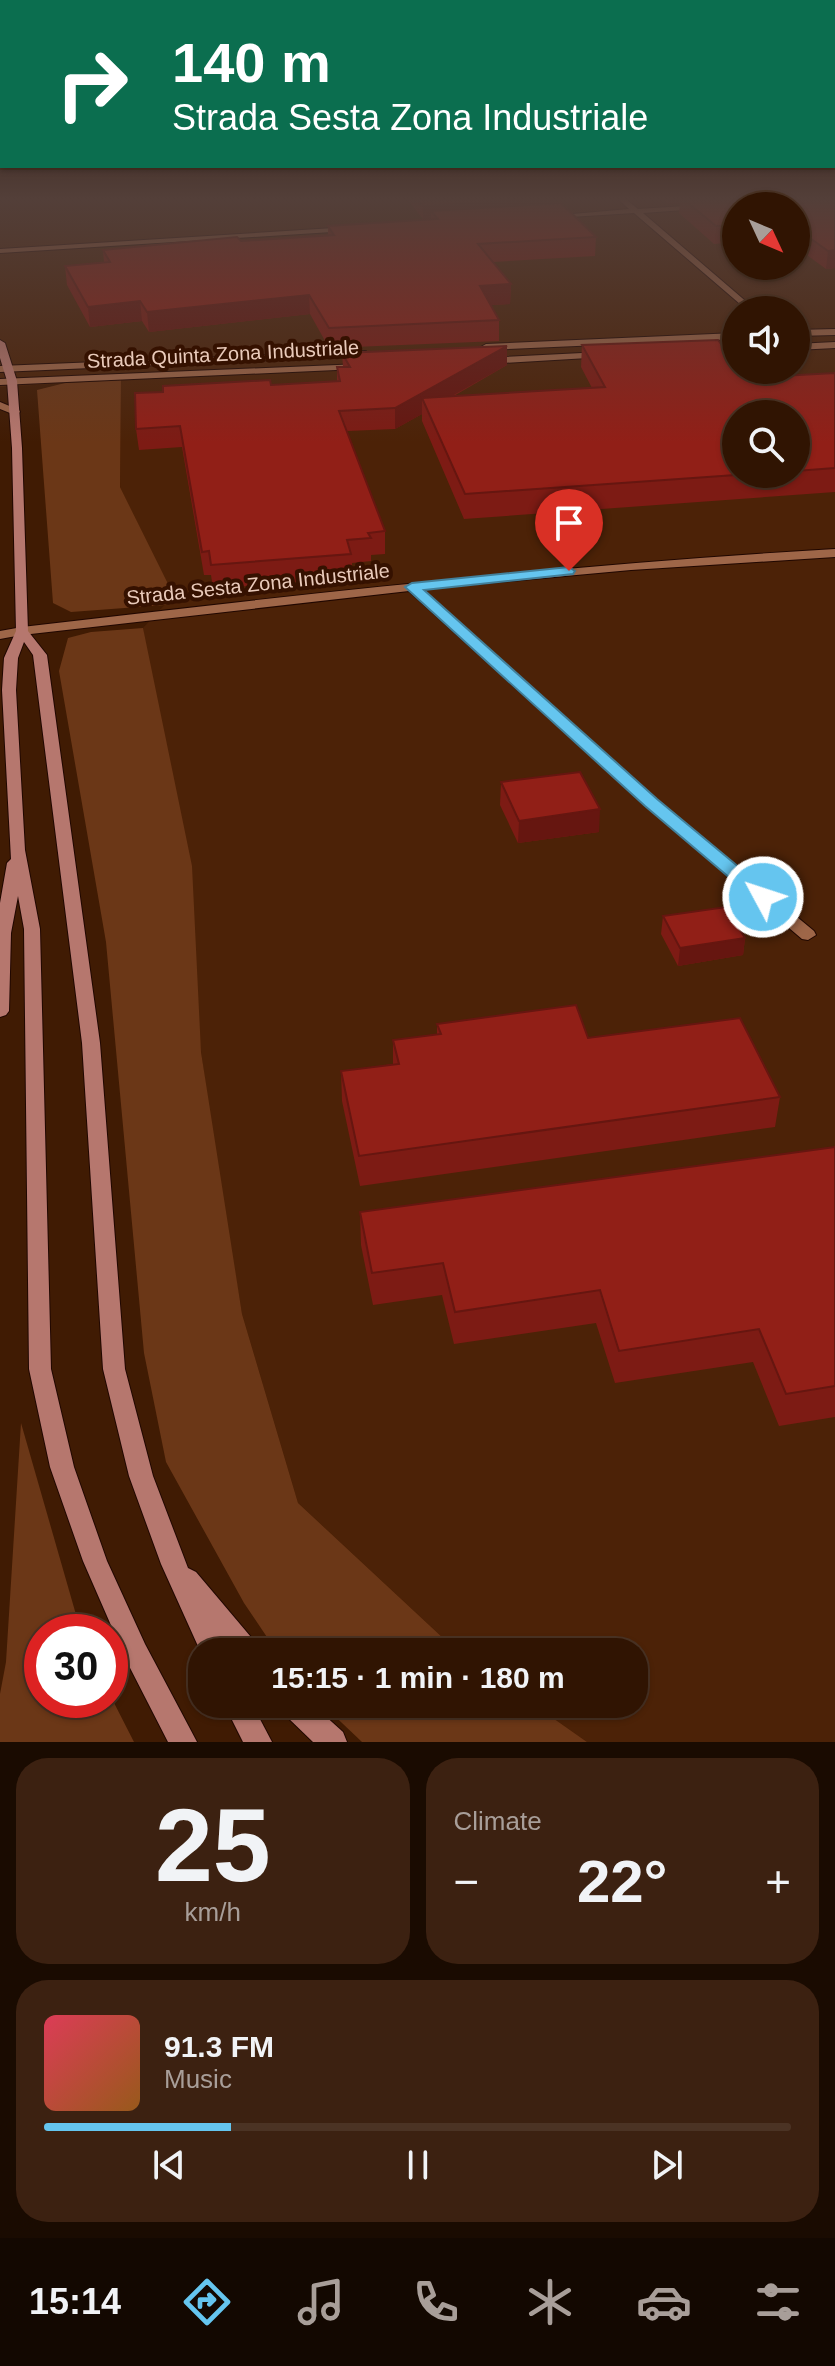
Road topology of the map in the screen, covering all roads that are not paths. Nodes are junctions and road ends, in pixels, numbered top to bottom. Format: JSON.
{"nodes":[{"id":1,"x":717,"y":280,"type":"edge"},
{"id":2,"x":736,"y":296,"type":"edge"},
{"id":3,"x":835,"y":332,"type":"edge"},
{"id":4,"x":810,"y":333,"type":"edge"},
{"id":5,"x":722,"y":337,"type":"edge"},
{"id":6,"x":0,"y":343,"type":"edge"},
{"id":7,"x":835,"y":345,"type":"edge"},
{"id":8,"x":810,"y":346,"type":"edge"},
{"id":9,"x":467,"y":348,"type":"edge"},
{"id":10,"x":722,"y":350,"type":"edge"},
{"id":11,"x":694,"y":351,"type":"edge"},
{"id":12,"x":372,"y":352,"type":"edge"},
{"id":13,"x":620,"y":354,"type":"edge"},
{"id":14,"x":477,"y":361,"type":"edge"},
{"id":15,"x":365,"y":366,"type":"edge"},
{"id":16,"x":5,"y":368,"type":"edge"},
{"id":17,"x":6,"y":382,"type":"edge"},
{"id":18,"x":0,"y":405,"type":"edge"},
{"id":19,"x":15,"y":412,"type":"junction"},
{"id":20,"x":835,"y":553,"type":"edge"},
{"id":21,"x":412,"y":587,"type":"junction"},
{"id":22,"x":22,"y":631,"type":"junction"},
{"id":23,"x":0,"y":635,"type":"edge"},
{"id":24,"x":5,"y":691,"type":"edge"},
{"id":25,"x":17,"y":850,"type":"junction"},
{"id":26,"x":808,"y":935,"type":"dead end"},
{"id":27,"x":0,"y":1011,"type":"edge"},
{"id":28,"x":173,"y":1564,"type":"junction"},
{"id":29,"x":207,"y":1638,"type":"edge"},
{"id":30,"x":235,"y":1638,"type":"edge"},
{"id":31,"x":245,"y":1718,"type":"edge"},
{"id":32,"x":307,"y":1718,"type":"edge"},
{"id":33,"x":183,"y":1742,"type":"edge"},
{"id":34,"x":258,"y":1742,"type":"edge"},
{"id":35,"x":333,"y":1742,"type":"edge"}],
"edges":[{"from":1,"to":2,"type":"street"},
{"from":3,"to":4,"type":"street"},
{"from":5,"to":9,"type":"street"},
{"from":6,"to":16,"type":"main road"},
{"from":7,"to":8,"type":"street"},
{"from":10,"to":11,"type":"street"},
{"from":12,"to":16,"type":"street","name":"Strada Quinta Zona Industriale"},
{"from":13,"to":14,"type":"street"},
{"from":15,"to":17,"type":"street","name":"Strada Quinta Zona Industriale"},
{"from":16,"to":17,"type":"main road"},
{"from":17,"to":19,"type":"main road"},
{"from":18,"to":19,"type":"street"},
{"from":19,"to":22,"type":"main road"},
{"from":20,"to":21,"type":"street","name":"Strada Sesta Zona Industriale"},
{"from":21,"to":22,"type":"street","name":"Strada Sesta Zona Industriale"},
{"from":21,"to":26,"type":"street"},
{"from":22,"to":23,"type":"street","name":"Strada Sesta Zona Industriale"},
{"from":22,"to":24,"type":"main road"},
{"from":22,"to":28,"type":"main road"},
{"from":24,"to":25,"type":"main road"},
{"from":25,"to":27,"type":"main road"},
{"from":25,"to":33,"type":"main road"},
{"from":28,"to":29,"type":"main road"},
{"from":28,"to":30,"type":"main road"},
{"from":31,"to":34,"type":"main road"},
{"from":32,"to":35,"type":"main road"}]}
